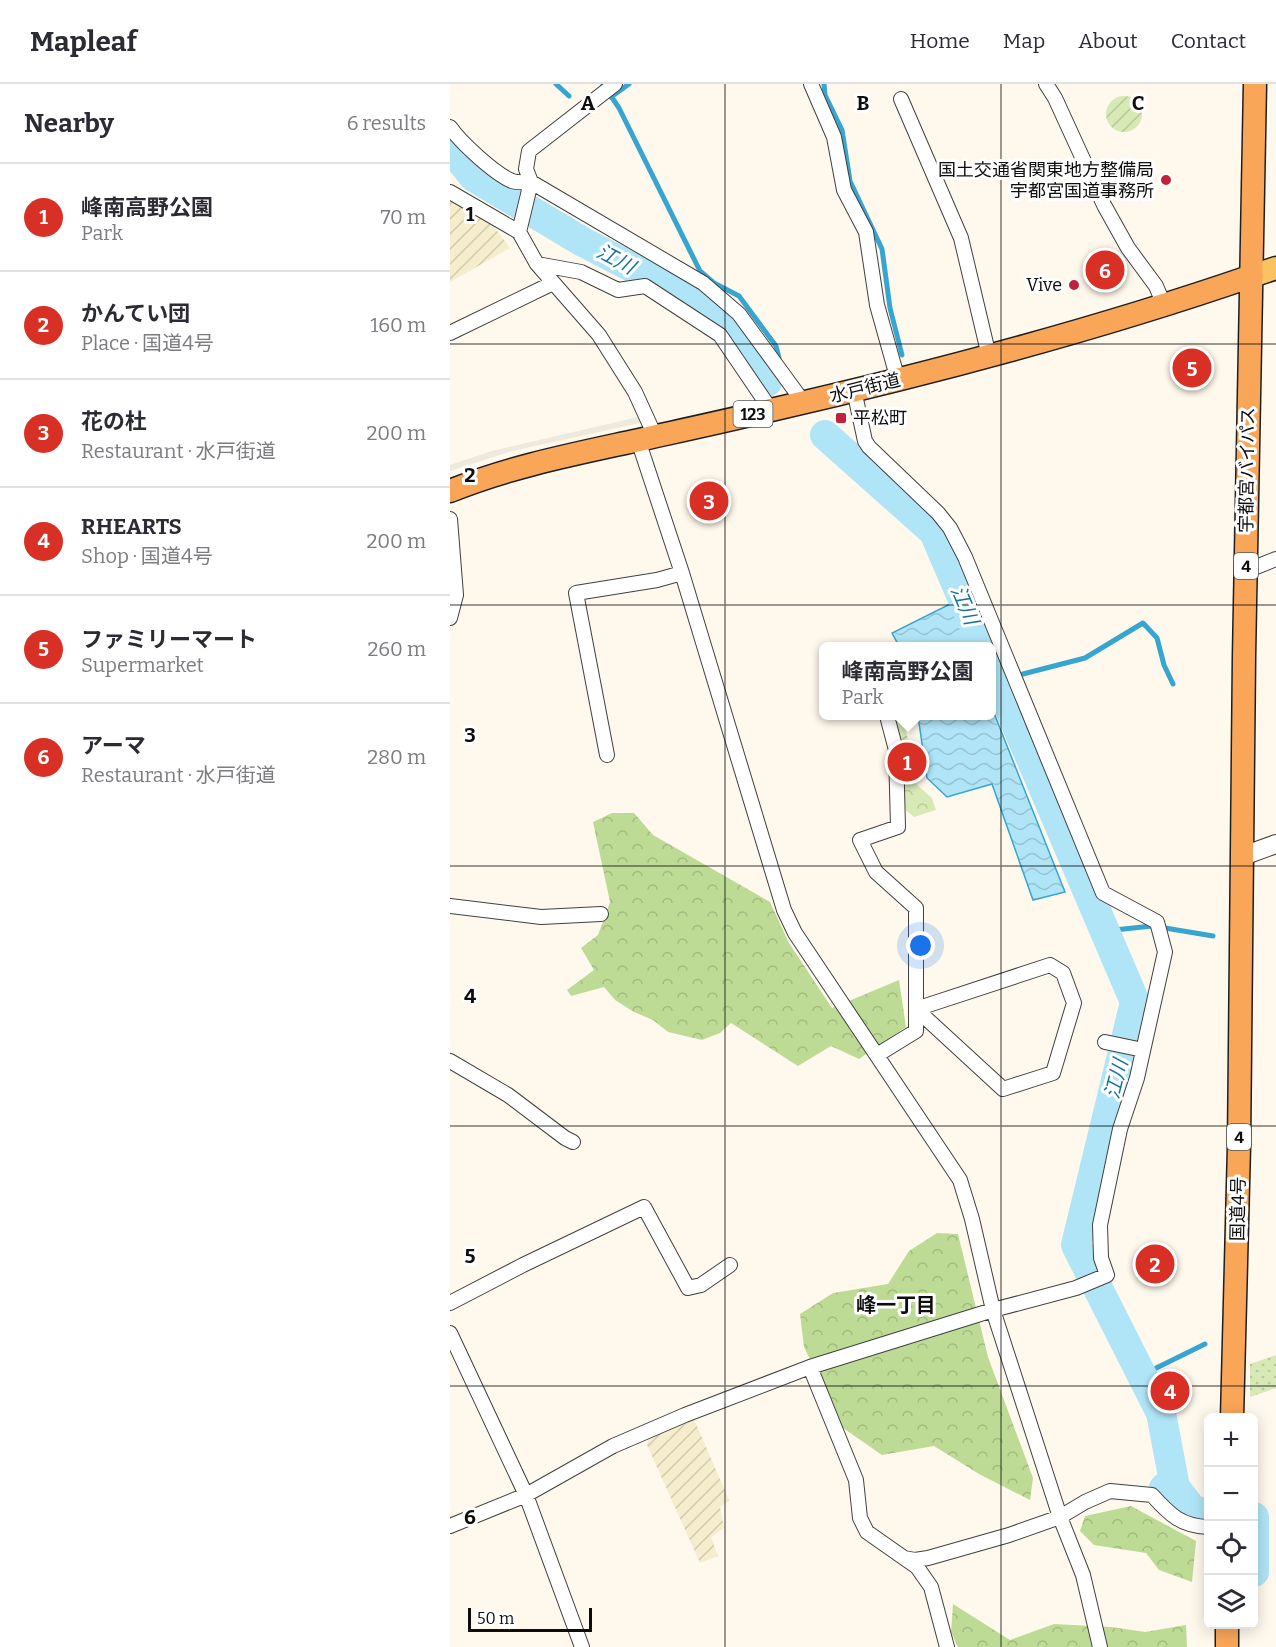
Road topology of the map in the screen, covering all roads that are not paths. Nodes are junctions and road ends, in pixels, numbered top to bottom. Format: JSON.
{"nodes":[{"id":1,"x":615,"y":84,"type":"edge"},
{"id":2,"x":811,"y":84,"type":"edge"},
{"id":3,"x":1046,"y":84,"type":"edge"},
{"id":4,"x":1255,"y":84,"type":"edge"},
{"id":5,"x":901,"y":99,"type":"dead end"},
{"id":6,"x":450,"y":127,"type":"edge"},
{"id":7,"x":531,"y":182,"type":"junction"},
{"id":8,"x":450,"y":192,"type":"edge"},
{"id":9,"x":519,"y":231,"type":"junction"},
{"id":10,"x":537,"y":264,"type":"junction"},
{"id":11,"x":1276,"y":268,"type":"edge"},
{"id":12,"x":1252,"y":276,"type":"junction"},
{"id":13,"x":553,"y":283,"type":"junction"},
{"id":14,"x":1164,"y":305,"type":"junction"},
{"id":15,"x":450,"y":333,"type":"edge"},
{"id":16,"x":989,"y":356,"type":"junction"},
{"id":17,"x":898,"y":380,"type":"junction"},
{"id":18,"x":854,"y":390,"type":"junction"},
{"id":19,"x":804,"y":403,"type":"junction"},
{"id":20,"x":771,"y":410,"type":"junction"},
{"id":21,"x":647,"y":438,"type":"junction"},
{"id":22,"x":450,"y":491,"type":"edge"},
{"id":23,"x":450,"y":519,"type":"edge"},
{"id":24,"x":1276,"y":559,"type":"edge"},
{"id":25,"x":1246,"y":571,"type":"junction"},
{"id":26,"x":682,"y":573,"type":"junction"},
{"id":27,"x":450,"y":618,"type":"edge"},
{"id":28,"x":888,"y":720,"type":"edge"},
{"id":29,"x":606,"y":755,"type":"dead end"},
{"id":30,"x":1276,"y":844,"type":"edge"},
{"id":31,"x":1243,"y":856,"type":"junction"},
{"id":32,"x":450,"y":906,"type":"edge"},
{"id":33,"x":601,"y":914,"type":"dead end"},
{"id":34,"x":916,"y":1009,"type":"junction"},
{"id":35,"x":1109,"y":1043,"type":"dead end"},
{"id":36,"x":1140,"y":1049,"type":"junction"},
{"id":37,"x":877,"y":1055,"type":"junction"},
{"id":38,"x":450,"y":1062,"type":"edge"},
{"id":39,"x":573,"y":1142,"type":"dead end"},
{"id":40,"x":730,"y":1265,"type":"dead end"},
{"id":41,"x":450,"y":1303,"type":"edge"},
{"id":42,"x":993,"y":1310,"type":"junction"},
{"id":43,"x":450,"y":1333,"type":"edge"},
{"id":44,"x":810,"y":1367,"type":"junction"},
{"id":45,"x":1232,"y":1413,"type":"edge"},
{"id":46,"x":526,"y":1495,"type":"junction"},
{"id":47,"x":1060,"y":1517,"type":"junction"},
{"id":48,"x":450,"y":1526,"type":"edge"},
{"id":49,"x":1204,"y":1527,"type":"edge"},
{"id":50,"x":904,"y":1558,"type":"junction"},
{"id":51,"x":1227,"y":1629,"type":"edge"},
{"id":52,"x":582,"y":1647,"type":"edge"},
{"id":53,"x":947,"y":1647,"type":"edge"},
{"id":54,"x":1100,"y":1647,"type":"edge"},
{"id":55,"x":1227,"y":1647,"type":"edge"}],
"edges":[{"from":1,"to":7,"type":"street"},
{"from":2,"to":17,"type":"street"},
{"from":3,"to":14,"type":"street"},
{"from":4,"to":12,"type":"highway","name":"宇都宮バイパス","number":"4"},
{"from":5,"to":16,"type":"street"},
{"from":6,"to":7,"type":"street"},
{"from":7,"to":9,"type":"street"},
{"from":7,"to":19,"type":"street"},
{"from":8,"to":9,"type":"street"},
{"from":9,"to":10,"type":"street"},
{"from":10,"to":13,"type":"street"},
{"from":10,"to":20,"type":"street"},
{"from":11,"to":12,"type":"main road","name":"水戸街道"},
{"from":12,"to":14,"type":"highway","name":"水戸街道","number":"123"},
{"from":12,"to":25,"type":"highway","name":"宇都宮バイパス","number":"4"},
{"from":13,"to":15,"type":"street"},
{"from":13,"to":21,"type":"street"},
{"from":14,"to":16,"type":"highway","name":"水戸街道","number":"123"},
{"from":16,"to":17,"type":"highway","name":"水戸街道","number":"123"},
{"from":17,"to":18,"type":"highway","name":"水戸街道","number":"123"},
{"from":18,"to":19,"type":"highway","name":"水戸街道","number":"123"},
{"from":18,"to":36,"type":"street"},
{"from":19,"to":20,"type":"highway","name":"水戸街道","number":"123"},
{"from":20,"to":21,"type":"highway","name":"水戸街道","number":"123"},
{"from":21,"to":22,"type":"highway","name":"水戸街道","number":"123"},
{"from":21,"to":26,"type":"street"},
{"from":23,"to":27,"type":"street"},
{"from":24,"to":25,"type":"street"},
{"from":25,"to":31,"type":"highway","name":"宇都宮バイパス","number":"4"},
{"from":26,"to":29,"type":"street"},
{"from":26,"to":37,"type":"street"},
{"from":28,"to":34,"type":"street"},
{"from":30,"to":31,"type":"street"},
{"from":31,"to":45,"type":"highway","name":"国道4号","number":"4"},
{"from":32,"to":33,"type":"street"},
{"from":34,"to":34,"type":"street"},
{"from":34,"to":37,"type":"street"},
{"from":35,"to":36,"type":"street"},
{"from":36,"to":42,"type":"street"},
{"from":37,"to":42,"type":"street"},
{"from":38,"to":39,"type":"street"},
{"from":40,"to":41,"type":"street"},
{"from":42,"to":44,"type":"street"},
{"from":42,"to":47,"type":"street"},
{"from":43,"to":46,"type":"street"},
{"from":44,"to":46,"type":"street"},
{"from":44,"to":50,"type":"street"},
{"from":46,"to":48,"type":"street"},
{"from":46,"to":52,"type":"street"},
{"from":47,"to":49,"type":"street"},
{"from":47,"to":50,"type":"street"},
{"from":47,"to":54,"type":"street"},
{"from":50,"to":53,"type":"street"},
{"from":51,"to":55,"type":"highway"}]}
